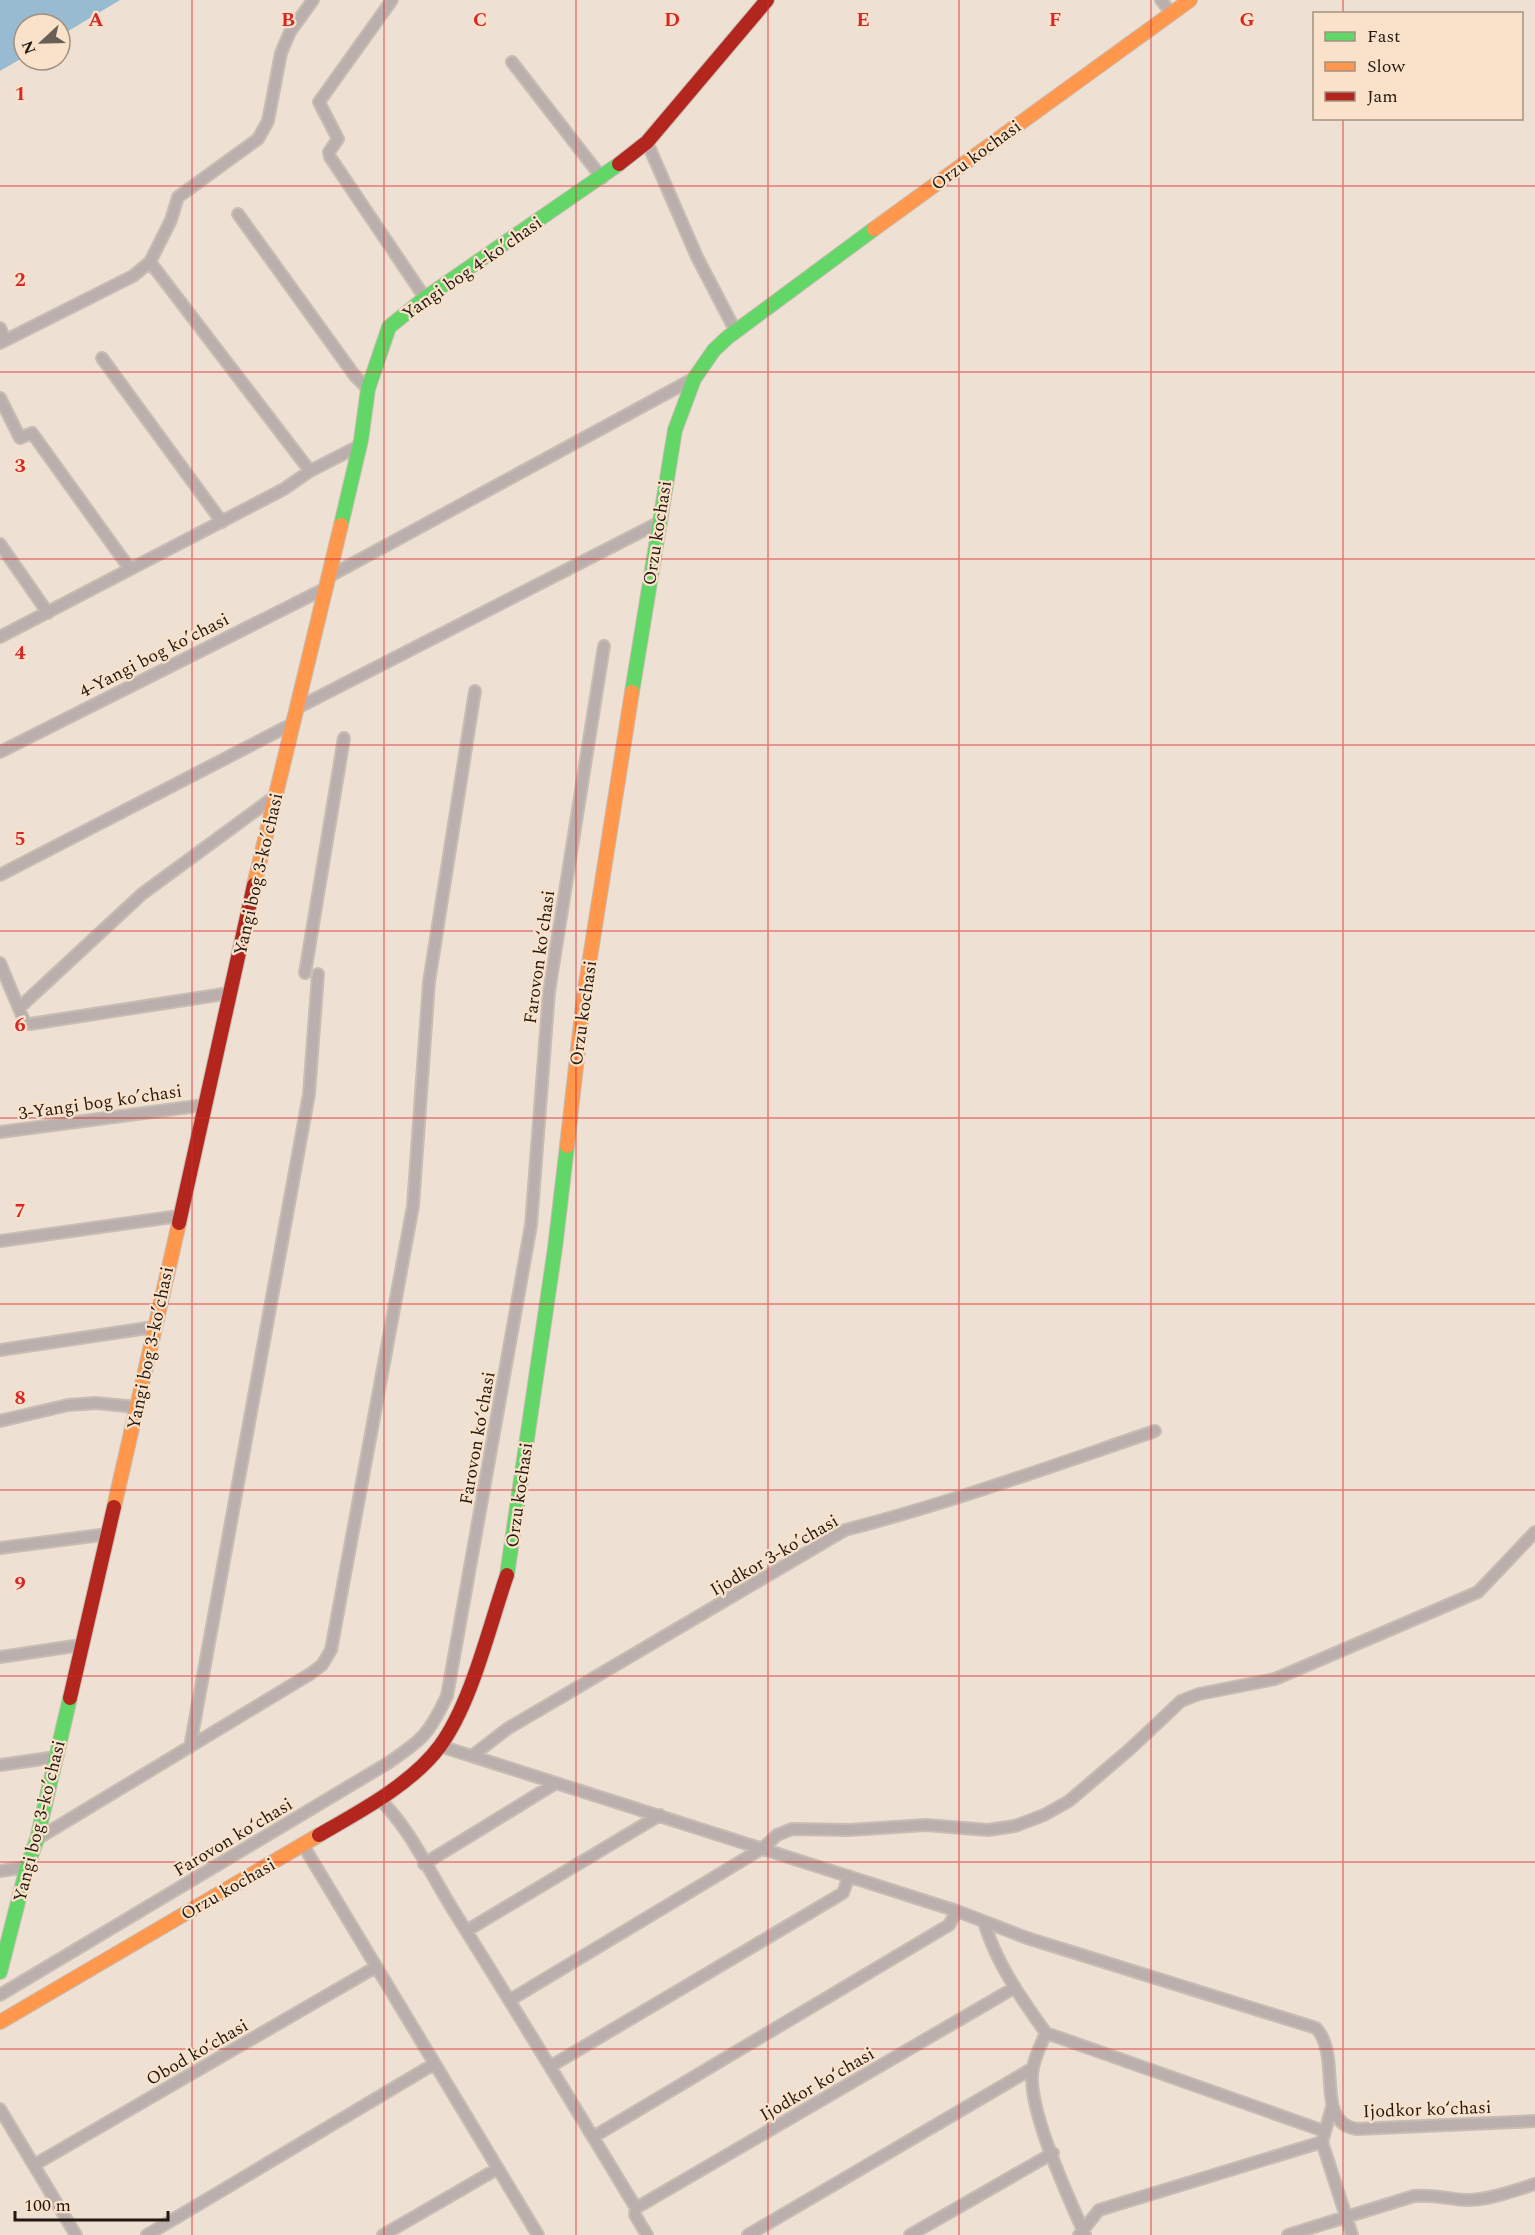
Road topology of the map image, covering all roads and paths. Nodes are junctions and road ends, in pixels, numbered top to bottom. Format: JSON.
{"nodes":[{"id":1,"x":313,"y":0,"type":"edge"},
{"id":2,"x":392,"y":0,"type":"edge"},
{"id":3,"x":767,"y":0,"type":"edge"},
{"id":4,"x":1161,"y":0,"type":"edge"},
{"id":5,"x":1190,"y":0,"type":"edge"},
{"id":6,"x":1171,"y":13,"type":"junction"},
{"id":7,"x":512,"y":62,"type":"dead end"},
{"id":8,"x":647,"y":142,"type":"junction"},
{"id":9,"x":602,"y":178,"type":"junction"},
{"id":10,"x":238,"y":214,"type":"dead end"},
{"id":11,"x":150,"y":262,"type":"junction"},
{"id":12,"x":425,"y":298,"type":"junction"},
{"id":13,"x":0,"y":328,"type":"edge"},
{"id":14,"x":735,"y":330,"type":"junction"},
{"id":15,"x":3,"y":342,"type":"edge"},
{"id":16,"x":102,"y":358,"type":"dead end"},
{"id":17,"x":691,"y":380,"type":"junction"},
{"id":18,"x":368,"y":389,"type":"junction"},
{"id":19,"x":0,"y":398,"type":"edge"},
{"id":20,"x":357,"y":447,"type":"junction"},
{"id":21,"x":310,"y":471,"type":"junction"},
{"id":22,"x":222,"y":522,"type":"junction"},
{"id":23,"x":658,"y":523,"type":"junction"},
{"id":24,"x":0,"y":544,"type":"edge"},
{"id":25,"x":130,"y":569,"type":"junction"},
{"id":26,"x":326,"y":583,"type":"junction"},
{"id":27,"x":48,"y":613,"type":"junction"},
{"id":28,"x":0,"y":637,"type":"edge"},
{"id":29,"x":604,"y":646,"type":"dead end"},
{"id":30,"x":475,"y":691,"type":"dead end"},
{"id":31,"x":299,"y":707,"type":"junction"},
{"id":32,"x":294,"y":723,"type":"junction"},
{"id":33,"x":345,"y":738,"type":"dead end"},
{"id":34,"x":0,"y":752,"type":"edge"},
{"id":35,"x":274,"y":797,"type":"junction"},
{"id":36,"x":0,"y":875,"type":"edge"},
{"id":37,"x":0,"y":963,"type":"edge"},
{"id":38,"x":305,"y":973,"type":"dead end"},
{"id":39,"x":318,"y":974,"type":"dead end"},
{"id":40,"x":230,"y":993,"type":"junction"},
{"id":41,"x":19,"y":1008,"type":"junction"},
{"id":42,"x":205,"y":1105,"type":"junction"},
{"id":43,"x":0,"y":1132,"type":"edge"},
{"id":44,"x":179,"y":1216,"type":"junction"},
{"id":45,"x":0,"y":1241,"type":"edge"},
{"id":46,"x":154,"y":1327,"type":"junction"},
{"id":47,"x":0,"y":1350,"type":"edge"},
{"id":48,"x":136,"y":1407,"type":"junction"},
{"id":49,"x":0,"y":1421,"type":"edge"},
{"id":50,"x":1155,"y":1431,"type":"dead end"},
{"id":51,"x":1535,"y":1532,"type":"edge"},
{"id":52,"x":108,"y":1534,"type":"junction"},
{"id":53,"x":0,"y":1548,"type":"edge"},
{"id":54,"x":81,"y":1645,"type":"junction"},
{"id":55,"x":0,"y":1658,"type":"edge"},
{"id":56,"x":440,"y":1746,"type":"junction"},
{"id":57,"x":190,"y":1747,"type":"junction"},
{"id":58,"x":472,"y":1756,"type":"junction"},
{"id":59,"x":56,"y":1757,"type":"junction"},
{"id":60,"x":0,"y":1765,"type":"edge"},
{"id":61,"x":556,"y":1783,"type":"junction"},
{"id":62,"x":379,"y":1799,"type":"junction"},
{"id":63,"x":660,"y":1815,"type":"junction"},
{"id":64,"x":37,"y":1839,"type":"junction"},
{"id":65,"x":303,"y":1845,"type":"junction"},
{"id":66,"x":763,"y":1848,"type":"junction"},
{"id":67,"x":424,"y":1864,"type":"junction"},
{"id":68,"x":27,"y":1867,"type":"junction"},
{"id":69,"x":0,"y":1871,"type":"edge"},
{"id":70,"x":849,"y":1876,"type":"junction"},
{"id":71,"x":957,"y":1911,"type":"junction"},
{"id":72,"x":984,"y":1922,"type":"junction"},
{"id":73,"x":466,"y":1931,"type":"junction"},
{"id":74,"x":376,"y":1967,"type":"junction"},
{"id":75,"x":0,"y":1972,"type":"edge"},
{"id":76,"x":1014,"y":1988,"type":"junction"},
{"id":77,"x":0,"y":1995,"type":"edge"},
{"id":78,"x":510,"y":2000,"type":"junction"},
{"id":79,"x":0,"y":2022,"type":"edge"},
{"id":80,"x":1046,"y":2033,"type":"junction"},
{"id":81,"x":434,"y":2064,"type":"junction"},
{"id":82,"x":551,"y":2066,"type":"junction"},
{"id":83,"x":1033,"y":2068,"type":"junction"},
{"id":84,"x":1332,"y":2107,"type":"junction"},
{"id":85,"x":0,"y":2109,"type":"edge"},
{"id":86,"x":1535,"y":2121,"type":"edge"},
{"id":87,"x":592,"y":2137,"type":"junction"},
{"id":88,"x":1323,"y":2137,"type":"junction"},
{"id":89,"x":1053,"y":2153,"type":"junction"},
{"id":90,"x":34,"y":2166,"type":"junction"},
{"id":91,"x":497,"y":2169,"type":"junction"},
{"id":92,"x":1535,"y":2184,"type":"edge"},
{"id":93,"x":636,"y":2208,"type":"junction"},
{"id":94,"x":1347,"y":2217,"type":"junction"},
{"id":95,"x":1082,"y":2234,"type":"edge"},
{"id":96,"x":76,"y":2235,"type":"edge"},
{"id":97,"x":147,"y":2235,"type":"edge"},
{"id":98,"x":383,"y":2235,"type":"edge"},
{"id":99,"x":538,"y":2235,"type":"edge"},
{"id":100,"x":647,"y":2235,"type":"edge"},
{"id":101,"x":748,"y":2235,"type":"edge"},
{"id":102,"x":910,"y":2235,"type":"edge"},
{"id":103,"x":1288,"y":2235,"type":"edge"},
{"id":104,"x":1352,"y":2235,"type":"edge"}],
"edges":[{"from":1,"to":11,"type":"street"},
{"from":2,"to":12,"type":"street"},
{"from":3,"to":8,"type":"main road","name":"Yangi bog 4-koʼchasi"},
{"from":4,"to":6,"type":"street"},
{"from":5,"to":6,"type":"main road","name":"Orzu kochasi"},
{"from":6,"to":14,"type":"main road","name":"Orzu kochasi"},
{"from":7,"to":9,"type":"street"},
{"from":8,"to":9,"type":"main road","name":"Yangi bog 4-koʼchasi"},
{"from":8,"to":14,"type":"street"},
{"from":9,"to":12,"type":"main road","name":"Yangi bog 4-koʼchasi"},
{"from":10,"to":18,"type":"street"},
{"from":11,"to":15,"type":"street"},
{"from":11,"to":21,"type":"street"},
{"from":12,"to":18,"type":"main road","name":"Yangi bog 4-koʼchasi"},
{"from":13,"to":15,"type":"street"},
{"from":14,"to":17,"type":"main road","name":"Orzu kochasi"},
{"from":16,"to":22,"type":"street"},
{"from":17,"to":23,"type":"main road","name":"Orzu kochasi"},
{"from":17,"to":26,"type":"street","name":"4-Yangi bog koʼchasi"},
{"from":18,"to":20,"type":"main road","name":"Yangi bog 4-koʼchasi"},
{"from":19,"to":25,"type":"street"},
{"from":20,"to":21,"type":"street"},
{"from":20,"to":26,"type":"main road","name":"Yangi bog 4-koʼchasi"},
{"from":21,"to":22,"type":"street"},
{"from":22,"to":25,"type":"street"},
{"from":23,"to":31,"type":"street"},
{"from":23,"to":56,"type":"main road","name":"Orzu kochasi"},
{"from":24,"to":27,"type":"street"},
{"from":25,"to":27,"type":"street"},
{"from":26,"to":31,"type":"main road","name":"Yangi bog 4-koʼchasi"},
{"from":26,"to":34,"type":"street","name":"4-Yangi bog koʼchasi"},
{"from":27,"to":28,"type":"street"},
{"from":29,"to":77,"type":"street","name":"Farovon koʻchasi"},
{"from":30,"to":57,"type":"street"},
{"from":31,"to":32,"type":"main road","name":"Yangi bog 4-koʼchasi"},
{"from":32,"to":35,"type":"main road","name":"Yangi bog 3-koʼchasi"},
{"from":32,"to":36,"type":"street"},
{"from":33,"to":38,"type":"street"},
{"from":35,"to":40,"type":"main road","name":"Yangi bog 3-koʼchasi"},
{"from":35,"to":41,"type":"street"},
{"from":37,"to":41,"type":"street"},
{"from":39,"to":57,"type":"street"},
{"from":40,"to":41,"type":"street"},
{"from":40,"to":42,"type":"main road","name":"Yangi bog 3-koʼchasi"},
{"from":42,"to":43,"type":"street","name":"3-Yangi bog koʼchasi"},
{"from":42,"to":44,"type":"main road","name":"Yangi bog 3-koʼchasi"},
{"from":44,"to":45,"type":"street"},
{"from":44,"to":46,"type":"main road","name":"Yangi bog 3-koʼchasi"},
{"from":46,"to":47,"type":"street"},
{"from":46,"to":48,"type":"main road","name":"Yangi bog 3-koʼchasi"},
{"from":48,"to":49,"type":"street"},
{"from":48,"to":52,"type":"main road","name":"Yangi bog 3-koʼchasi"},
{"from":50,"to":58,"type":"street","name":"Ijodkor 3-koʼchasi"},
{"from":51,"to":66,"type":"street"},
{"from":52,"to":53,"type":"street"},
{"from":52,"to":54,"type":"main road","name":"Yangi bog 3-koʼchasi"},
{"from":54,"to":55,"type":"street"},
{"from":54,"to":59,"type":"main road","name":"Yangi bog 3-koʼchasi"},
{"from":56,"to":58,"type":"street"},
{"from":56,"to":62,"type":"main road","name":"Orzu kochasi"},
{"from":57,"to":64,"type":"street"},
{"from":58,"to":61,"type":"street"},
{"from":59,"to":60,"type":"street"},
{"from":59,"to":64,"type":"main road","name":"Yangi bog 3-koʼchasi"},
{"from":61,"to":63,"type":"street"},
{"from":61,"to":67,"type":"street"},
{"from":62,"to":65,"type":"main road","name":"Orzu kochasi"},
{"from":62,"to":67,"type":"street"},
{"from":63,"to":66,"type":"street"},
{"from":63,"to":73,"type":"street"},
{"from":64,"to":68,"type":"main road","name":"Yangi bog 3-koʼchasi"},
{"from":65,"to":74,"type":"street"},
{"from":65,"to":79,"type":"main road","name":"Orzu kochasi"},
{"from":66,"to":70,"type":"street"},
{"from":66,"to":78,"type":"street"},
{"from":67,"to":73,"type":"street"},
{"from":68,"to":69,"type":"street"},
{"from":68,"to":75,"type":"main road","name":"Yangi bog 3-koʼchasi"},
{"from":70,"to":71,"type":"street"},
{"from":70,"to":82,"type":"street"},
{"from":71,"to":72,"type":"street"},
{"from":71,"to":87,"type":"street"},
{"from":72,"to":76,"type":"street"},
{"from":72,"to":84,"type":"street"},
{"from":73,"to":78,"type":"street"},
{"from":74,"to":81,"type":"street"},
{"from":74,"to":90,"type":"street","name":"Obod koʻchasi"},
{"from":76,"to":80,"type":"street"},
{"from":76,"to":93,"type":"street","name":"Ijodkor koʻchasi"},
{"from":78,"to":82,"type":"street"},
{"from":80,"to":83,"type":"street"},
{"from":80,"to":88,"type":"street"},
{"from":81,"to":91,"type":"street"},
{"from":81,"to":97,"type":"street"},
{"from":82,"to":87,"type":"street"},
{"from":83,"to":89,"type":"street"},
{"from":83,"to":101,"type":"street"},
{"from":84,"to":86,"type":"street","name":"Ijodkor koʻchasi"},
{"from":84,"to":88,"type":"street"},
{"from":85,"to":90,"type":"street"},
{"from":87,"to":93,"type":"street"},
{"from":88,"to":94,"type":"street"},
{"from":88,"to":95,"type":"street"},
{"from":89,"to":95,"type":"street"},
{"from":89,"to":102,"type":"street"},
{"from":90,"to":96,"type":"street"},
{"from":91,"to":98,"type":"street"},
{"from":91,"to":99,"type":"street"},
{"from":92,"to":94,"type":"street"},
{"from":93,"to":100,"type":"street"},
{"from":94,"to":103,"type":"street"},
{"from":94,"to":104,"type":"street"}]}
